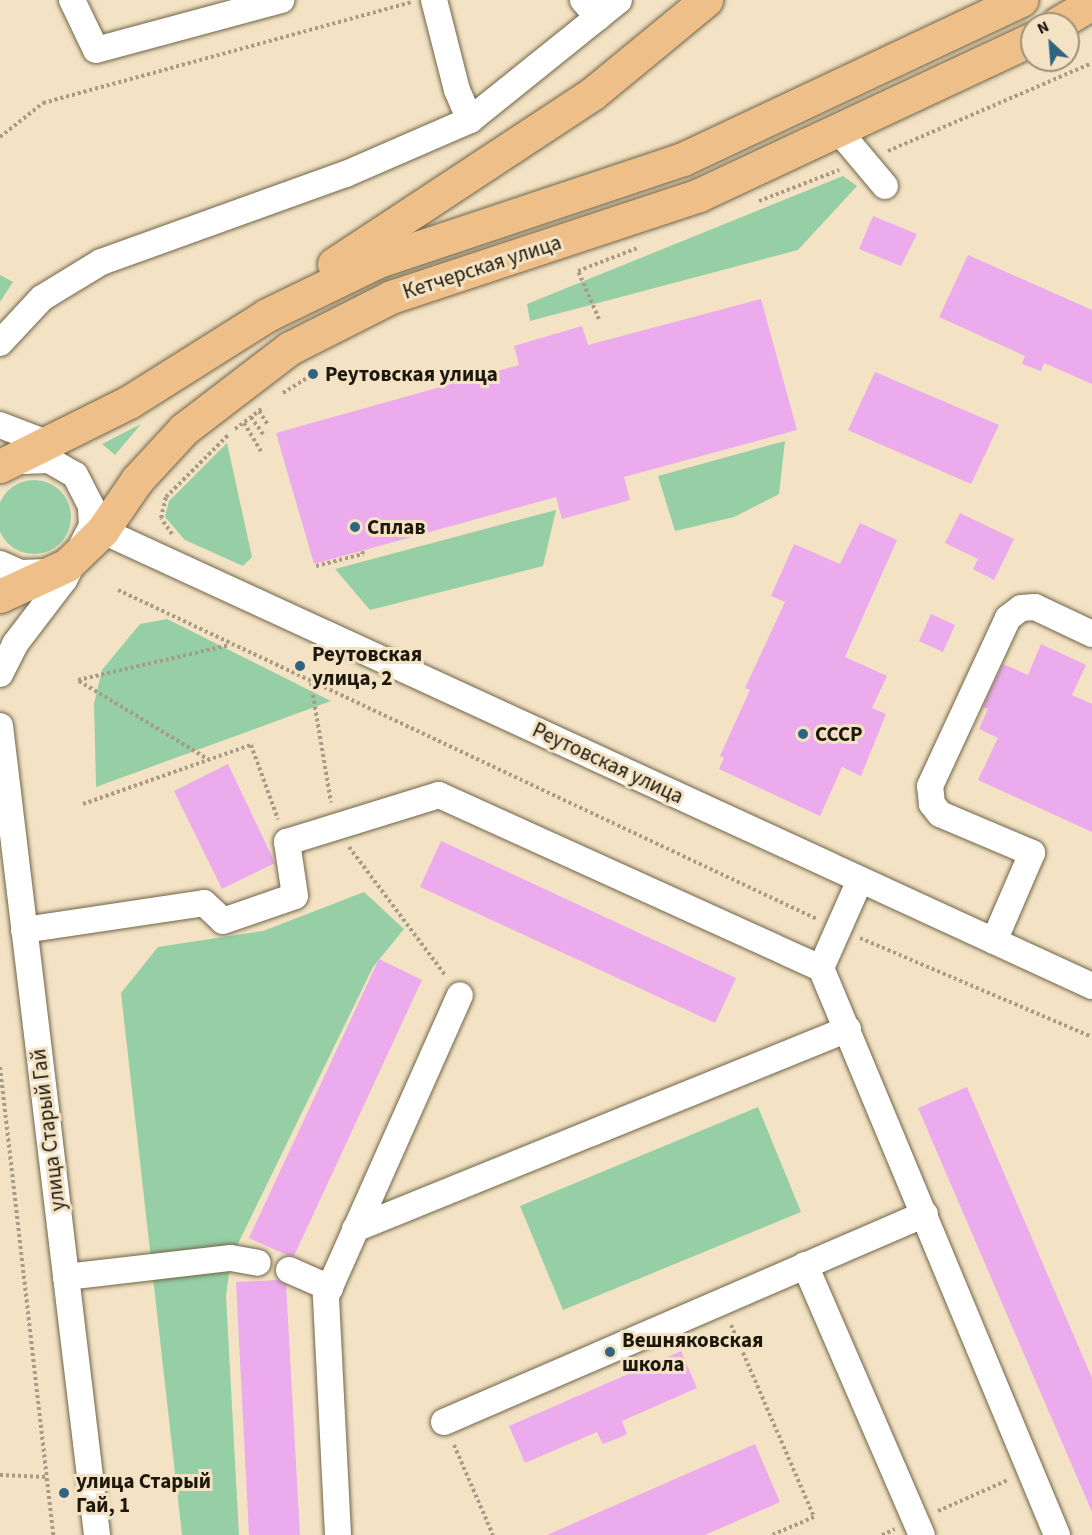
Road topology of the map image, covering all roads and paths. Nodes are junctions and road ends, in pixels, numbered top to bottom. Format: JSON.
{"nodes":[{"id":1,"x":72,"y":0,"type":"edge"},
{"id":2,"x":281,"y":0,"type":"edge"},
{"id":3,"x":419,"y":0,"type":"edge"},
{"id":4,"x":434,"y":0,"type":"edge"},
{"id":5,"x":619,"y":0,"type":"edge"},
{"id":6,"x":706,"y":0,"type":"edge"},
{"id":7,"x":1021,"y":0,"type":"edge"},
{"id":8,"x":1092,"y":3,"type":"edge"},
{"id":9,"x":591,"y":9,"type":"edge"},
{"id":10,"x":1080,"y":14,"type":"edge"},
{"id":11,"x":1020,"y":45,"type":"edge"},
{"id":12,"x":1092,"y":63,"type":"edge"},
{"id":13,"x":470,"y":120,"type":"junction"},
{"id":14,"x":838,"y":130,"type":"junction"},
{"id":15,"x":0,"y":137,"type":"edge"},
{"id":16,"x":863,"y":161,"type":"junction"},
{"id":17,"x":885,"y":186,"type":"dead end"},
{"id":18,"x":578,"y":271,"type":"dead end"},
{"id":19,"x":267,"y":315,"type":"junction"},
{"id":20,"x":599,"y":319,"type":"dead end"},
{"id":21,"x":0,"y":343,"type":"edge"},
{"id":22,"x":313,"y":374,"type":"dead end"},
{"id":23,"x":274,"y":399,"type":"dead end"},
{"id":24,"x":267,"y":405,"type":"dead end"},
{"id":25,"x":259,"y":411,"type":"junction"},
{"id":26,"x":251,"y":417,"type":"junction"},
{"id":27,"x":244,"y":423,"type":"junction"},
{"id":28,"x":0,"y":425,"type":"edge"},
{"id":29,"x":268,"y":425,"type":"dead end"},
{"id":30,"x":265,"y":437,"type":"dead end"},
{"id":31,"x":49,"y":444,"type":"junction"},
{"id":32,"x":261,"y":451,"type":"dead end"},
{"id":33,"x":5,"y":465,"type":"edge"},
{"id":34,"x":91,"y":536,"type":"junction"},
{"id":35,"x":177,"y":538,"type":"dead end"},
{"id":36,"x":362,"y":551,"type":"dead end"},
{"id":37,"x":0,"y":564,"type":"edge"},
{"id":38,"x":316,"y":566,"type":"dead end"},
{"id":39,"x":52,"y":572,"type":"junction"},
{"id":40,"x":118,"y":590,"type":"dead end"},
{"id":41,"x":0,"y":596,"type":"edge"},
{"id":42,"x":1092,"y":634,"type":"edge"},
{"id":43,"x":230,"y":645,"type":"junction"},
{"id":44,"x":0,"y":674,"type":"edge"},
{"id":45,"x":311,"y":683,"type":"junction"},
{"id":46,"x":0,"y":726,"type":"edge"},
{"id":47,"x":208,"y":759,"type":"junction"},
{"id":48,"x":83,"y":804,"type":"dead end"},
{"id":49,"x":334,"y":827,"type":"junction"},
{"id":50,"x":287,"y":842,"type":"junction"},
{"id":51,"x":860,"y":880,"type":"junction"},
{"id":52,"x":839,"y":929,"type":"junction"},
{"id":53,"x":24,"y":930,"type":"junction"},
{"id":54,"x":994,"y":941,"type":"junction"},
{"id":55,"x":821,"y":968,"type":"junction"},
{"id":56,"x":1092,"y":986,"type":"edge"},
{"id":57,"x":460,"y":995,"type":"joint"},
{"id":58,"x":848,"y":1029,"type":"junction"},
{"id":59,"x":1092,"y":1037,"type":"edge"},
{"id":60,"x":0,"y":1067,"type":"edge"},
{"id":61,"x":925,"y":1214,"type":"junction"},
{"id":62,"x":355,"y":1229,"type":"junction"},
{"id":63,"x":258,"y":1263,"type":"dead end"},
{"id":64,"x":806,"y":1265,"type":"junction"},
{"id":65,"x":289,"y":1270,"type":"dead end"},
{"id":66,"x":66,"y":1277,"type":"junction"},
{"id":67,"x":330,"y":1288,"type":"junction"},
{"id":68,"x":721,"y":1302,"type":"junction"},
{"id":69,"x":444,"y":1422,"type":"joint"},
{"id":70,"x":1030,"y":1470,"type":"junction"},
{"id":71,"x":0,"y":1475,"type":"edge"},
{"id":72,"x":47,"y":1478,"type":"junction"},
{"id":73,"x":919,"y":1528,"type":"edge"},
{"id":74,"x":53,"y":1535,"type":"edge"},
{"id":75,"x":97,"y":1535,"type":"edge"},
{"id":76,"x":338,"y":1535,"type":"edge"},
{"id":77,"x":493,"y":1535,"type":"edge"},
{"id":78,"x":772,"y":1535,"type":"edge"},
{"id":79,"x":882,"y":1535,"type":"edge"},
{"id":80,"x":1057,"y":1535,"type":"edge"}],
"edges":[{"from":1,"to":2,"type":"street"},
{"from":3,"to":15,"type":"path"},
{"from":4,"to":13,"type":"street"},
{"from":5,"to":9,"type":"street"},
{"from":6,"to":19,"type":"main road"},
{"from":7,"to":19,"type":"main road","name":"Кетчерская улица"},
{"from":8,"to":10,"type":"main road"},
{"from":9,"to":13,"type":"street"},
{"from":11,"to":14,"type":"main road","name":"Кетчерская улица"},
{"from":12,"to":16,"type":"path"},
{"from":13,"to":21,"type":"street"},
{"from":14,"to":16,"type":"street"},
{"from":14,"to":34,"type":"main road","name":"Кетчерская улица"},
{"from":16,"to":17,"type":"street"},
{"from":18,"to":20,"type":"path"},
{"from":19,"to":31,"type":"main road","name":"Кетчерская улица"},
{"from":22,"to":23,"type":"path"},
{"from":24,"to":25,"type":"path"},
{"from":25,"to":26,"type":"path"},
{"from":25,"to":29,"type":"path"},
{"from":26,"to":27,"type":"path"},
{"from":26,"to":30,"type":"path"},
{"from":27,"to":32,"type":"path"},
{"from":27,"to":35,"type":"path"},
{"from":28,"to":31,"type":"street"},
{"from":31,"to":33,"type":"main road","name":"Кетчерская улица"},
{"from":33,"to":34,"type":"street"},
{"from":34,"to":39,"type":"main road","name":"Кетчерская улица"},
{"from":34,"to":44,"type":"street"},
{"from":34,"to":51,"type":"street","name":"Реутовская улица"},
{"from":36,"to":38,"type":"path"},
{"from":37,"to":39,"type":"street"},
{"from":39,"to":41,"type":"main road","name":"Кетчерская улица"},
{"from":40,"to":43,"type":"path"},
{"from":42,"to":54,"type":"street"},
{"from":43,"to":45,"type":"path"},
{"from":43,"to":47,"type":"path"},
{"from":45,"to":49,"type":"path"},
{"from":45,"to":52,"type":"path"},
{"from":46,"to":53,"type":"street","name":"улица Старый Гай"},
{"from":47,"to":48,"type":"path"},
{"from":47,"to":50,"type":"path"},
{"from":49,"to":50,"type":"street"},
{"from":49,"to":55,"type":"street"},
{"from":49,"to":57,"type":"path"},
{"from":50,"to":53,"type":"street"},
{"from":51,"to":52,"type":"street"},
{"from":51,"to":54,"type":"street","name":"Реутовская улица"},
{"from":52,"to":55,"type":"street"},
{"from":52,"to":59,"type":"path"},
{"from":53,"to":66,"type":"street","name":"улица Старый Гай"},
{"from":54,"to":56,"type":"street","name":"Реутовская улица"},
{"from":55,"to":58,"type":"street"},
{"from":57,"to":62,"type":"street"},
{"from":58,"to":61,"type":"street"},
{"from":58,"to":62,"type":"street"},
{"from":60,"to":72,"type":"path"},
{"from":61,"to":64,"type":"street"},
{"from":61,"to":70,"type":"street"},
{"from":62,"to":67,"type":"street"},
{"from":63,"to":66,"type":"street"},
{"from":64,"to":68,"type":"street"},
{"from":64,"to":73,"type":"street"},
{"from":65,"to":67,"type":"street"},
{"from":66,"to":75,"type":"street","name":"улица Старый Гай"},
{"from":67,"to":76,"type":"street"},
{"from":68,"to":69,"type":"street"},
{"from":68,"to":78,"type":"path"},
{"from":69,"to":77,"type":"path"},
{"from":70,"to":73,"type":"path"},
{"from":70,"to":80,"type":"street"},
{"from":71,"to":72,"type":"path"},
{"from":72,"to":74,"type":"path"},
{"from":73,"to":79,"type":"path"}]}
